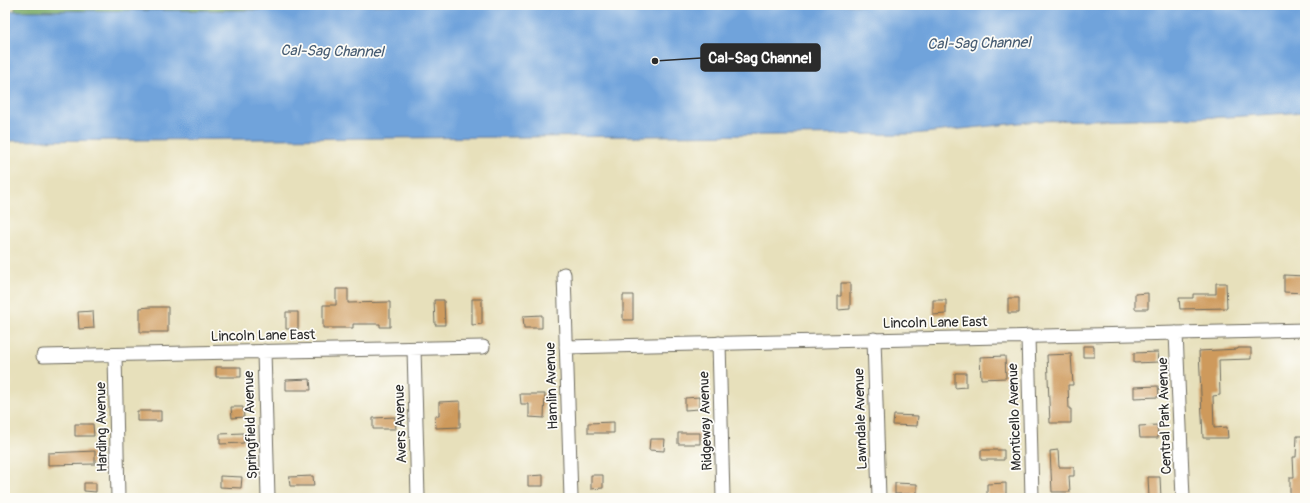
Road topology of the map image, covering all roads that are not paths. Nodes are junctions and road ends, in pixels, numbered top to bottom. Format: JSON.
{"nodes":[{"id":1,"x":564,"y":274,"type":"dead end"},
{"id":2,"x":1305,"y":330,"type":"edge"},
{"id":3,"x":1176,"y":333,"type":"junction"},
{"id":4,"x":1028,"y":336,"type":"junction"},
{"id":5,"x":874,"y":339,"type":"junction"},
{"id":6,"x":719,"y":343,"type":"junction"},
{"id":7,"x":483,"y":347,"type":"dead end"},
{"id":8,"x":566,"y":347,"type":"junction"},
{"id":9,"x":414,"y":349,"type":"junction"},
{"id":10,"x":264,"y":351,"type":"junction"},
{"id":11,"x":115,"y":355,"type":"junction"},
{"id":12,"x":43,"y":356,"type":"dead end"},
{"id":13,"x":118,"y":498,"type":"edge"},
{"id":14,"x":268,"y":498,"type":"edge"},
{"id":15,"x":418,"y":498,"type":"edge"},
{"id":16,"x":571,"y":498,"type":"edge"},
{"id":17,"x":724,"y":498,"type":"edge"},
{"id":18,"x":879,"y":498,"type":"edge"},
{"id":19,"x":1032,"y":498,"type":"edge"},
{"id":20,"x":1183,"y":498,"type":"edge"}],
"edges":[{"from":1,"to":8,"type":"street","name":"Hamlin Avenue"},
{"from":2,"to":3,"type":"street","name":"Lincoln Lane East"},
{"from":3,"to":4,"type":"street","name":"Lincoln Lane East"},
{"from":3,"to":20,"type":"street","name":"Central Park Avenue"},
{"from":4,"to":5,"type":"street","name":"Lincoln Lane East"},
{"from":4,"to":19,"type":"street","name":"Monticello Avenue"},
{"from":5,"to":6,"type":"street","name":"Lincoln Lane East"},
{"from":5,"to":18,"type":"street","name":"Lawndale Avenue"},
{"from":6,"to":8,"type":"street","name":"Lincoln Lane East"},
{"from":6,"to":17,"type":"street","name":"Ridgeway Avenue"},
{"from":7,"to":9,"type":"street","name":"Lincoln Lane East"},
{"from":8,"to":16,"type":"street","name":"Hamlin Avenue"},
{"from":9,"to":10,"type":"street","name":"Lincoln Lane East"},
{"from":9,"to":15,"type":"street","name":"Avers Avenue"},
{"from":10,"to":11,"type":"street","name":"Lincoln Lane East"},
{"from":10,"to":14,"type":"street","name":"Springfield Avenue"},
{"from":11,"to":12,"type":"street","name":"Lincoln Lane East"},
{"from":11,"to":13,"type":"street","name":"Harding Avenue"}]}
